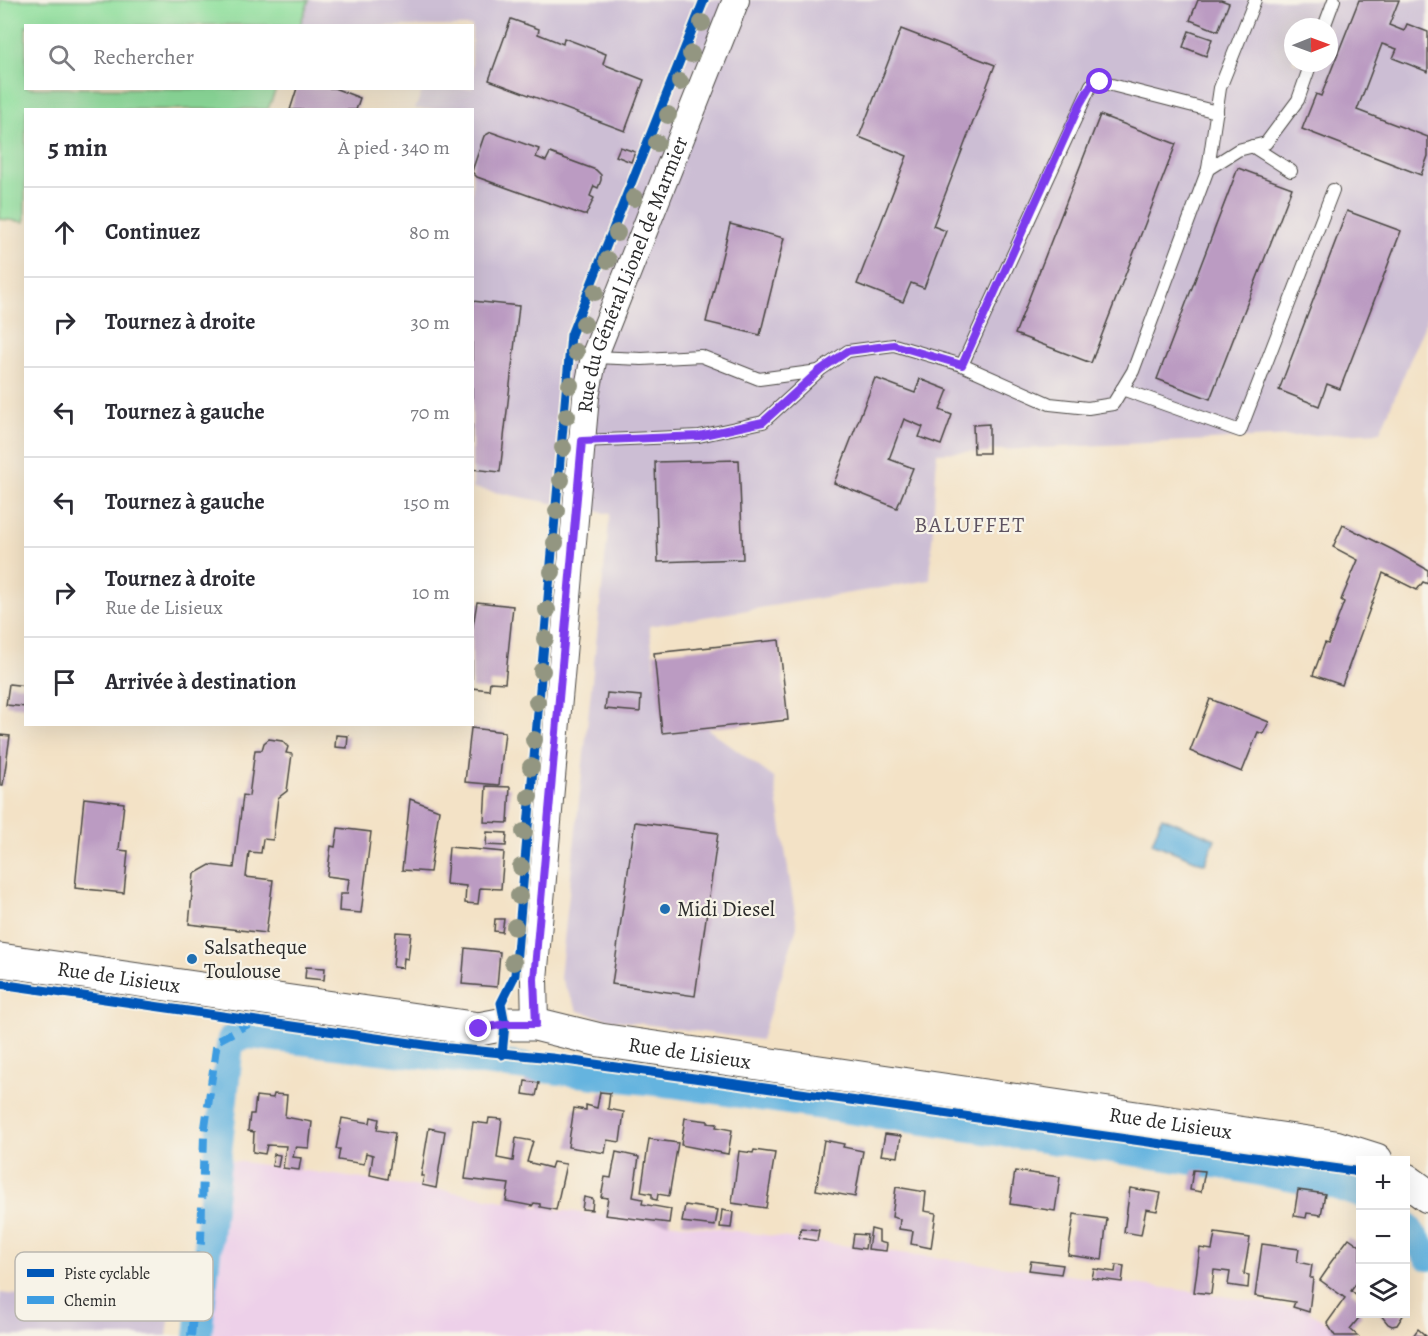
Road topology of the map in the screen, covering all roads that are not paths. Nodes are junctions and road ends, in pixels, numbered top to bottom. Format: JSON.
{"nodes":[{"id":1,"x":736,"y":0,"type":"edge"},
{"id":2,"x":1256,"y":0,"type":"edge"},
{"id":3,"x":1334,"y":0,"type":"edge"},
{"id":4,"x":1327,"y":18,"type":"edge"},
{"id":5,"x":1308,"y":72,"type":"edge"},
{"id":6,"x":1217,"y":112,"type":"junction"},
{"id":7,"x":1252,"y":146,"type":"junction"},
{"id":8,"x":1208,"y":169,"type":"junction"},
{"id":9,"x":1291,"y":171,"type":"dead end"},
{"id":10,"x":1333,"y":190,"type":"dead end"},
{"id":11,"x":594,"y":357,"type":"junction"},
{"id":12,"x":962,"y":365,"type":"junction"},
{"id":13,"x":820,"y":370,"type":"junction"},
{"id":14,"x":1122,"y":389,"type":"junction"},
{"id":15,"x":582,"y":441,"type":"junction"},
{"id":16,"x":0,"y":960,"type":"edge"},
{"id":17,"x":536,"y":1024,"type":"junction"},
{"id":18,"x":1361,"y":1156,"type":"edge"},
{"id":19,"x":1410,"y":1183,"type":"edge"},
{"id":20,"x":1428,"y":1196,"type":"edge"}],
"edges":[{"from":1,"to":11,"type":"street","name":"Rue du Général Lionel de Marmier"},
{"from":2,"to":6,"type":"lane"},
{"from":3,"to":4,"type":"lane"},
{"from":5,"to":7,"type":"lane"},
{"from":6,"to":8,"type":"lane"},
{"from":6,"to":12,"type":"lane"},
{"from":7,"to":8,"type":"lane"},
{"from":7,"to":9,"type":"lane"},
{"from":8,"to":14,"type":"lane"},
{"from":10,"to":14,"type":"lane"},
{"from":11,"to":13,"type":"lane"},
{"from":11,"to":15,"type":"street","name":"Rue du Général Lionel de Marmier"},
{"from":12,"to":13,"type":"lane"},
{"from":12,"to":14,"type":"lane"},
{"from":13,"to":15,"type":"lane"},
{"from":15,"to":17,"type":"street","name":"Rue du Général Lionel de Marmier"},
{"from":16,"to":17,"type":"street","name":"Rue de Lisieux"},
{"from":17,"to":18,"type":"street","name":"Rue de Lisieux"},
{"from":19,"to":20,"type":"street"}]}
